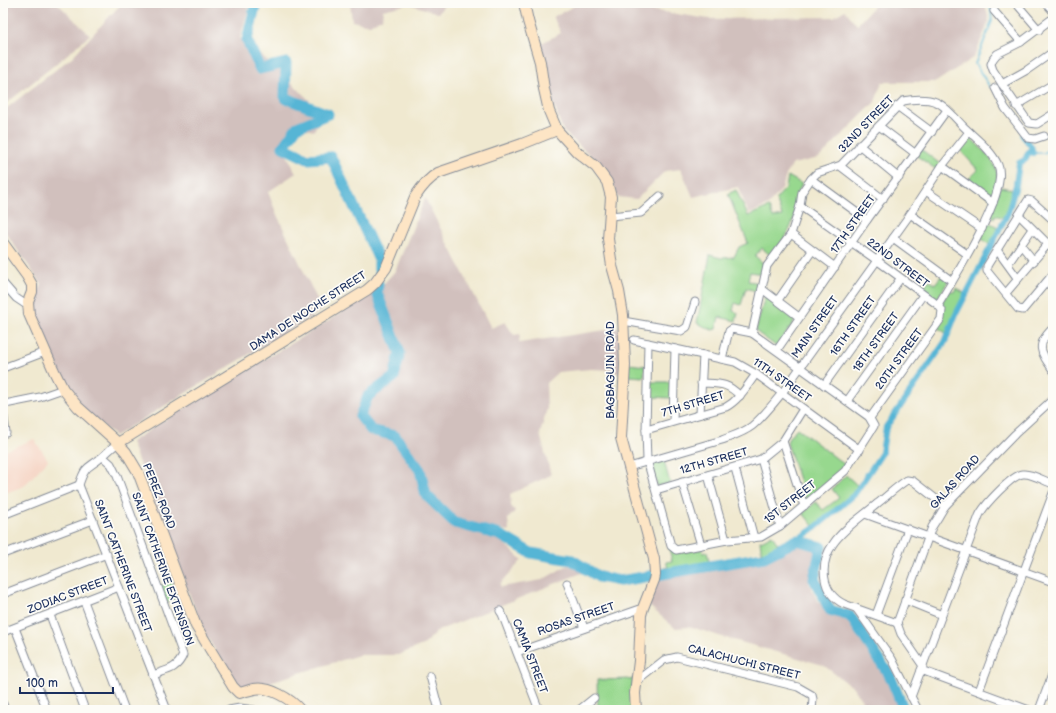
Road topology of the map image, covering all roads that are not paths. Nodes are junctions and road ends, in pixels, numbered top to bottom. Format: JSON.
{"nodes":[{"id":1,"x":524,"y":3,"type":"edge"},
{"id":2,"x":1016,"y":3,"type":"edge"},
{"id":3,"x":1046,"y":3,"type":"edge"},
{"id":4,"x":994,"y":11,"type":"dead end"},
{"id":5,"x":1053,"y":11,"type":"edge"},
{"id":6,"x":1053,"y":18,"type":"edge"},
{"id":7,"x":1039,"y":30,"type":"junction"},
{"id":8,"x":1021,"y":42,"type":"junction"},
{"id":9,"x":1053,"y":52,"type":"edge"},
{"id":10,"x":1002,"y":84,"type":"junction"},
{"id":11,"x":1053,"y":84,"type":"edge"},
{"id":12,"x":995,"y":88,"type":"dead end"},
{"id":13,"x":897,"y":106,"type":"junction"},
{"id":14,"x":1016,"y":106,"type":"junction"},
{"id":15,"x":947,"y":110,"type":"junction"},
{"id":16,"x":1053,"y":114,"type":"edge"},
{"id":17,"x":879,"y":126,"type":"junction"},
{"id":18,"x":557,"y":130,"type":"junction"},
{"id":19,"x":932,"y":132,"type":"junction"},
{"id":20,"x":969,"y":132,"type":"junction"},
{"id":21,"x":1044,"y":136,"type":"dead end"},
{"id":22,"x":860,"y":145,"type":"junction"},
{"id":23,"x":916,"y":154,"type":"junction"},
{"id":24,"x":840,"y":166,"type":"junction"},
{"id":25,"x":942,"y":166,"type":"junction"},
{"id":26,"x":899,"y":178,"type":"junction"},
{"id":27,"x":811,"y":179,"type":"junction"},
{"id":28,"x":926,"y":191,"type":"junction"},
{"id":29,"x":660,"y":196,"type":"dead end"},
{"id":30,"x":884,"y":199,"type":"junction"},
{"id":31,"x":993,"y":203,"type":"junction"},
{"id":32,"x":800,"y":206,"type":"junction"},
{"id":33,"x":910,"y":214,"type":"junction"},
{"id":34,"x":610,"y":216,"type":"junction"},
{"id":35,"x":1018,"y":216,"type":"junction"},
{"id":36,"x":868,"y":220,"type":"junction"},
{"id":37,"x":1053,"y":220,"type":"edge"},
{"id":38,"x":982,"y":229,"type":"junction"},
{"id":39,"x":1032,"y":229,"type":"junction"},
{"id":40,"x":791,"y":234,"type":"junction"},
{"id":41,"x":893,"y":238,"type":"junction"},
{"id":42,"x":3,"y":243,"type":"edge"},
{"id":43,"x":852,"y":243,"type":"junction"},
{"id":44,"x":1021,"y":245,"type":"junction"},
{"id":45,"x":1051,"y":247,"type":"edge"},
{"id":46,"x":997,"y":250,"type":"junction"},
{"id":47,"x":812,"y":251,"type":"junction"},
{"id":48,"x":967,"y":254,"type":"junction"},
{"id":49,"x":876,"y":260,"type":"junction"},
{"id":50,"x":1034,"y":261,"type":"junction"},
{"id":51,"x":1008,"y":264,"type":"junction"},
{"id":52,"x":835,"y":267,"type":"junction"},
{"id":53,"x":1053,"y":274,"type":"edge"},
{"id":54,"x":900,"y":279,"type":"junction"},
{"id":55,"x":1018,"y":279,"type":"junction"},
{"id":56,"x":952,"y":281,"type":"junction"},
{"id":57,"x":3,"y":283,"type":"edge"},
{"id":58,"x":762,"y":289,"type":"junction"},
{"id":59,"x":1006,"y":293,"type":"junction"},
{"id":60,"x":923,"y":295,"type":"junction"},
{"id":61,"x":778,"y":300,"type":"junction"},
{"id":62,"x":695,"y":302,"type":"dead end"},
{"id":63,"x":28,"y":306,"type":"junction"},
{"id":64,"x":940,"y":308,"type":"junction"},
{"id":65,"x":799,"y":317,"type":"junction"},
{"id":66,"x":623,"y":321,"type":"junction"},
{"id":67,"x":1053,"y":328,"type":"edge"},
{"id":68,"x":752,"y":333,"type":"junction"},
{"id":69,"x":634,"y":340,"type":"dead end"},
{"id":70,"x":648,"y":343,"type":"junction"},
{"id":71,"x":675,"y":349,"type":"junction"},
{"id":72,"x":777,"y":350,"type":"junction"},
{"id":73,"x":45,"y":352,"type":"junction"},
{"id":74,"x":703,"y":355,"type":"junction"},
{"id":75,"x":722,"y":359,"type":"junction"},
{"id":76,"x":3,"y":368,"type":"edge"},
{"id":77,"x":799,"y":368,"type":"junction"},
{"id":78,"x":1053,"y":370,"type":"edge"},
{"id":79,"x":756,"y":374,"type":"junction"},
{"id":80,"x":701,"y":384,"type":"junction"},
{"id":81,"x":824,"y":385,"type":"junction"},
{"id":82,"x":63,"y":389,"type":"junction"},
{"id":83,"x":782,"y":393,"type":"junction"},
{"id":84,"x":740,"y":396,"type":"junction"},
{"id":85,"x":1053,"y":399,"type":"edge"},
{"id":86,"x":847,"y":401,"type":"junction"},
{"id":87,"x":3,"y":408,"type":"edge"},
{"id":88,"x":803,"y":409,"type":"junction"},
{"id":89,"x":3,"y":411,"type":"edge"},
{"id":90,"x":700,"y":414,"type":"junction"},
{"id":91,"x":870,"y":418,"type":"junction"},
{"id":92,"x":673,"y":421,"type":"junction"},
{"id":93,"x":646,"y":430,"type":"junction"},
{"id":94,"x":6,"y":433,"type":"dead end"},
{"id":95,"x":783,"y":441,"type":"junction"},
{"id":96,"x":118,"y":443,"type":"junction"},
{"id":97,"x":860,"y":450,"type":"junction"},
{"id":98,"x":103,"y":457,"type":"junction"},
{"id":99,"x":761,"y":459,"type":"junction"},
{"id":100,"x":648,"y":461,"type":"junction"},
{"id":101,"x":629,"y":467,"type":"junction"},
{"id":102,"x":734,"y":468,"type":"junction"},
{"id":103,"x":708,"y":475,"type":"junction"},
{"id":104,"x":682,"y":482,"type":"junction"},
{"id":105,"x":1053,"y":484,"type":"edge"},
{"id":106,"x":79,"y":485,"type":"junction"},
{"id":107,"x":656,"y":490,"type":"junction"},
{"id":108,"x":1053,"y":494,"type":"edge"},
{"id":109,"x":804,"y":506,"type":"junction"},
{"id":110,"x":945,"y":506,"type":"junction"},
{"id":111,"x":865,"y":514,"type":"junction"},
{"id":112,"x":3,"y":515,"type":"edge"},
{"id":113,"x":93,"y":520,"type":"junction"},
{"id":114,"x":780,"y":526,"type":"junction"},
{"id":115,"x":908,"y":529,"type":"junction"},
{"id":116,"x":929,"y":537,"type":"junction"},
{"id":117,"x":754,"y":538,"type":"junction"},
{"id":118,"x":726,"y":540,"type":"junction"},
{"id":119,"x":701,"y":545,"type":"junction"},
{"id":120,"x":966,"y":550,"type":"junction"},
{"id":121,"x":3,"y":554,"type":"edge"},
{"id":122,"x":107,"y":554,"type":"junction"},
{"id":123,"x":1024,"y":571,"type":"junction"},
{"id":124,"x":1053,"y":582,"type":"edge"},
{"id":125,"x":567,"y":583,"type":"dead end"},
{"id":126,"x":119,"y":587,"type":"junction"},
{"id":127,"x":3,"y":594,"type":"edge"},
{"id":128,"x":905,"y":600,"type":"junction"},
{"id":129,"x":84,"y":601,"type":"junction"},
{"id":130,"x":643,"y":608,"type":"junction"},
{"id":131,"x":856,"y":608,"type":"junction"},
{"id":132,"x":500,"y":611,"type":"dead end"},
{"id":133,"x":50,"y":615,"type":"junction"},
{"id":134,"x":876,"y":615,"type":"junction"},
{"id":135,"x":942,"y":615,"type":"junction"},
{"id":136,"x":897,"y":623,"type":"junction"},
{"id":137,"x":15,"y":628,"type":"junction"},
{"id":138,"x":584,"y":628,"type":"junction"},
{"id":139,"x":3,"y":632,"type":"edge"},
{"id":140,"x":517,"y":652,"type":"junction"},
{"id":141,"x":922,"y":668,"type":"junction"},
{"id":142,"x":1053,"y":672,"type":"edge"},
{"id":143,"x":153,"y":675,"type":"junction"},
{"id":144,"x":430,"y":676,"type":"dead end"},
{"id":145,"x":636,"y":682,"type":"junction"},
{"id":146,"x":978,"y":691,"type":"junction"},
{"id":147,"x":594,"y":698,"type":"dead end"},
{"id":148,"x":911,"y":698,"type":"junction"},
{"id":149,"x":3,"y":704,"type":"edge"},
{"id":150,"x":5,"y":710,"type":"edge"},
{"id":151,"x":47,"y":710,"type":"edge"},
{"id":152,"x":85,"y":710,"type":"edge"},
{"id":153,"x":125,"y":710,"type":"edge"},
{"id":154,"x":166,"y":710,"type":"edge"},
{"id":155,"x":229,"y":710,"type":"edge"},
{"id":156,"x":254,"y":710,"type":"edge"},
{"id":157,"x":300,"y":710,"type":"edge"},
{"id":158,"x":439,"y":710,"type":"edge"},
{"id":159,"x":539,"y":710,"type":"edge"},
{"id":160,"x":579,"y":710,"type":"edge"},
{"id":161,"x":636,"y":710,"type":"edge"},
{"id":162,"x":812,"y":710,"type":"edge"},
{"id":163,"x":918,"y":710,"type":"edge"},
{"id":164,"x":1029,"y":710,"type":"edge"},
{"id":165,"x":1039,"y":710,"type":"edge"}],
"edges":[{"from":1,"to":18,"type":"street","name":"BAGBAGUIN ROAD"},
{"from":2,"to":7,"type":"street"},
{"from":3,"to":5,"type":"street"},
{"from":4,"to":8,"type":"street"},
{"from":6,"to":7,"type":"street"},
{"from":7,"to":8,"type":"street"},
{"from":8,"to":10,"type":"street"},
{"from":9,"to":10,"type":"street"},
{"from":10,"to":14,"type":"street"},
{"from":11,"to":14,"type":"street"},
{"from":12,"to":21,"type":"street"},
{"from":13,"to":15,"type":"street","name":"32ND STREET"},
{"from":13,"to":17,"type":"street","name":"32ND STREET"},
{"from":13,"to":19,"type":"street"},
{"from":14,"to":16,"type":"street"},
{"from":15,"to":19,"type":"street","name":"17TH STREET"},
{"from":15,"to":20,"type":"street","name":"32ND STREET"},
{"from":17,"to":22,"type":"street","name":"32ND STREET"},
{"from":17,"to":23,"type":"street"},
{"from":18,"to":34,"type":"street","name":"BAGBAGUIN ROAD"},
{"from":18,"to":96,"type":"street","name":"DAMA DE NOCHE STREET"},
{"from":19,"to":23,"type":"street","name":"17TH STREET"},
{"from":20,"to":25,"type":"street","name":"MAIN STREET"},
{"from":20,"to":31,"type":"street","name":"32ND STREET"},
{"from":22,"to":24,"type":"street","name":"32ND STREET"},
{"from":22,"to":26,"type":"street"},
{"from":23,"to":26,"type":"street","name":"17TH STREET"},
{"from":24,"to":27,"type":"street","name":"32ND STREET"},
{"from":24,"to":30,"type":"street"},
{"from":25,"to":28,"type":"street","name":"MAIN STREET"},
{"from":25,"to":31,"type":"street"},
{"from":26,"to":30,"type":"street","name":"17TH STREET"},
{"from":27,"to":32,"type":"street"},
{"from":27,"to":36,"type":"street"},
{"from":28,"to":33,"type":"street","name":"MAIN STREET"},
{"from":28,"to":38,"type":"street"},
{"from":29,"to":34,"type":"street"},
{"from":30,"to":36,"type":"street","name":"17TH STREET"},
{"from":31,"to":38,"type":"street","name":"32ND STREET"},
{"from":32,"to":40,"type":"street"},
{"from":32,"to":43,"type":"street","name":"22ND STREET"},
{"from":33,"to":41,"type":"street","name":"MAIN STREET"},
{"from":33,"to":48,"type":"street"},
{"from":34,"to":66,"type":"street","name":"BAGBAGUIN ROAD"},
{"from":35,"to":37,"type":"street"},
{"from":35,"to":39,"type":"street"},
{"from":35,"to":46,"type":"street"},
{"from":36,"to":43,"type":"street","name":"17TH STREET"},
{"from":38,"to":48,"type":"street","name":"32ND STREET"},
{"from":39,"to":44,"type":"street"},
{"from":39,"to":45,"type":"street"},
{"from":40,"to":47,"type":"street"},
{"from":40,"to":58,"type":"street"},
{"from":41,"to":49,"type":"street","name":"MAIN STREET"},
{"from":41,"to":56,"type":"street"},
{"from":42,"to":63,"type":"street","name":"PEREZ ROAD"},
{"from":43,"to":49,"type":"street","name":"22ND STREET"},
{"from":43,"to":52,"type":"street","name":"17TH STREET"},
{"from":44,"to":50,"type":"street"},
{"from":44,"to":51,"type":"street"},
{"from":45,"to":50,"type":"street"},
{"from":46,"to":51,"type":"street"},
{"from":46,"to":59,"type":"street"},
{"from":47,"to":52,"type":"street"},
{"from":47,"to":61,"type":"street"},
{"from":48,"to":56,"type":"street","name":"32ND STREET"},
{"from":49,"to":54,"type":"street","name":"22ND STREET"},
{"from":49,"to":77,"type":"street","name":"MAIN STREET"},
{"from":50,"to":55,"type":"street"},
{"from":51,"to":55,"type":"street"},
{"from":52,"to":65,"type":"street","name":"17TH STREET"},
{"from":53,"to":59,"type":"street"},
{"from":54,"to":60,"type":"street","name":"22ND STREET"},
{"from":54,"to":81,"type":"street","name":"16TH STREET"},
{"from":55,"to":59,"type":"street"},
{"from":56,"to":64,"type":"street","name":"32ND STREET"},
{"from":57,"to":63,"type":"street"},
{"from":58,"to":61,"type":"street"},
{"from":58,"to":68,"type":"street"},
{"from":60,"to":64,"type":"street","name":"22ND STREET"},
{"from":60,"to":86,"type":"street","name":"18TH STREET"},
{"from":61,"to":65,"type":"street"},
{"from":62,"to":66,"type":"street"},
{"from":63,"to":73,"type":"street","name":"PEREZ ROAD"},
{"from":64,"to":91,"type":"street","name":"20TH STREET"},
{"from":65,"to":72,"type":"street","name":"17TH STREET"},
{"from":66,"to":101,"type":"street","name":"BAGBAGUIN ROAD"},
{"from":67,"to":78,"type":"street"},
{"from":68,"to":72,"type":"street"},
{"from":68,"to":75,"type":"street"},
{"from":69,"to":70,"type":"street","name":"11TH STREET"},
{"from":70,"to":71,"type":"street","name":"11TH STREET"},
{"from":70,"to":93,"type":"street","name":"1ST STREET"},
{"from":71,"to":74,"type":"street","name":"11TH STREET"},
{"from":71,"to":92,"type":"street"},
{"from":72,"to":77,"type":"street"},
{"from":73,"to":76,"type":"street"},
{"from":73,"to":82,"type":"street","name":"PEREZ ROAD"},
{"from":74,"to":75,"type":"street","name":"11TH STREET"},
{"from":74,"to":80,"type":"street"},
{"from":75,"to":79,"type":"street","name":"11TH STREET"},
{"from":77,"to":81,"type":"street"},
{"from":77,"to":83,"type":"street","name":"MAIN STREET"},
{"from":79,"to":83,"type":"street","name":"11TH STREET"},
{"from":79,"to":84,"type":"street","name":"7TH STREET"},
{"from":80,"to":84,"type":"street"},
{"from":80,"to":90,"type":"street"},
{"from":81,"to":86,"type":"street"},
{"from":82,"to":87,"type":"street"},
{"from":82,"to":96,"type":"street","name":"PEREZ ROAD"},
{"from":83,"to":88,"type":"street","name":"11TH STREET"},
{"from":83,"to":100,"type":"street","name":"MAIN STREET"},
{"from":84,"to":90,"type":"street","name":"7TH STREET"},
{"from":85,"to":110,"type":"street","name":"GALAS ROAD"},
{"from":86,"to":91,"type":"street"},
{"from":88,"to":95,"type":"street","name":"12TH STREET"},
{"from":88,"to":97,"type":"street","name":"11TH STREET"},
{"from":89,"to":94,"type":"street"},
{"from":90,"to":92,"type":"street","name":"7TH STREET"},
{"from":91,"to":97,"type":"street","name":"1ST STREET"},
{"from":92,"to":93,"type":"street","name":"7TH STREET"},
{"from":93,"to":100,"type":"street","name":"1ST STREET"},
{"from":95,"to":99,"type":"street","name":"12TH STREET"},
{"from":95,"to":109,"type":"street"},
{"from":96,"to":98,"type":"street"},
{"from":96,"to":157,"type":"street","name":"PEREZ ROAD"},
{"from":97,"to":109,"type":"street","name":"1ST STREET"},
{"from":98,"to":106,"type":"street"},
{"from":98,"to":143,"type":"street","name":"SAINT CATHERINE EXTENSION"},
{"from":99,"to":102,"type":"street","name":"12TH STREET"},
{"from":99,"to":114,"type":"street"},
{"from":100,"to":101,"type":"street","name":"MAIN STREET"},
{"from":100,"to":107,"type":"street","name":"1ST STREET"},
{"from":101,"to":130,"type":"street","name":"BAGBAGUIN ROAD"},
{"from":102,"to":103,"type":"street","name":"12TH STREET"},
{"from":102,"to":117,"type":"street"},
{"from":103,"to":104,"type":"street","name":"12TH STREET"},
{"from":103,"to":118,"type":"street"},
{"from":104,"to":107,"type":"street","name":"12TH STREET"},
{"from":104,"to":119,"type":"street"},
{"from":105,"to":120,"type":"street"},
{"from":106,"to":112,"type":"street"},
{"from":106,"to":113,"type":"street","name":"SAINT CATHERINE STREET"},
{"from":107,"to":119,"type":"street","name":"1ST STREET"},
{"from":108,"to":123,"type":"street"},
{"from":109,"to":114,"type":"street","name":"1ST STREET"},
{"from":110,"to":111,"type":"street"},
{"from":110,"to":116,"type":"street","name":"GALAS ROAD"},
{"from":111,"to":115,"type":"street"},
{"from":111,"to":131,"type":"street"},
{"from":113,"to":121,"type":"street"},
{"from":113,"to":122,"type":"street","name":"SAINT CATHERINE STREET"},
{"from":114,"to":117,"type":"street","name":"1ST STREET"},
{"from":115,"to":116,"type":"street"},
{"from":115,"to":134,"type":"street"},
{"from":116,"to":120,"type":"street"},
{"from":116,"to":128,"type":"street","name":"GALAS ROAD"},
{"from":117,"to":118,"type":"street","name":"1ST STREET"},
{"from":118,"to":119,"type":"street","name":"1ST STREET"},
{"from":120,"to":123,"type":"street"},
{"from":120,"to":135,"type":"street"},
{"from":122,"to":126,"type":"street","name":"SAINT CATHERINE STREET"},
{"from":122,"to":127,"type":"street"},
{"from":123,"to":124,"type":"street"},
{"from":123,"to":146,"type":"street"},
{"from":125,"to":138,"type":"street"},
{"from":126,"to":129,"type":"street","name":"ZODIAC STREET"},
{"from":126,"to":143,"type":"street","name":"SAINT CATHERINE STREET"},
{"from":128,"to":135,"type":"street"},
{"from":128,"to":136,"type":"street","name":"GALAS ROAD"},
{"from":129,"to":133,"type":"street","name":"ZODIAC STREET"},
{"from":129,"to":153,"type":"street"},
{"from":130,"to":138,"type":"street","name":"ROSAS STREET"},
{"from":130,"to":145,"type":"street","name":"BAGBAGUIN ROAD"},
{"from":131,"to":134,"type":"street"},
{"from":131,"to":148,"type":"street"},
{"from":132,"to":140,"type":"street","name":"CAMIA STREET"},
{"from":133,"to":137,"type":"street","name":"ZODIAC STREET"},
{"from":133,"to":152,"type":"street"},
{"from":134,"to":136,"type":"street"},
{"from":135,"to":141,"type":"street"},
{"from":136,"to":141,"type":"street"},
{"from":137,"to":139,"type":"street","name":"ZODIAC STREET"},
{"from":137,"to":151,"type":"street"},
{"from":138,"to":140,"type":"street","name":"ROSAS STREET"},
{"from":140,"to":159,"type":"street","name":"CAMIA STREET"},
{"from":141,"to":146,"type":"street"},
{"from":141,"to":148,"type":"street"},
{"from":142,"to":165,"type":"street"},
{"from":143,"to":154,"type":"street","name":"SAINT CATHERINE STREET"},
{"from":144,"to":158,"type":"street"},
{"from":145,"to":161,"type":"street","name":"BAGBAGUIN ROAD"},
{"from":145,"to":162,"type":"street","name":"CALACHUCHI STREET"},
{"from":146,"to":164,"type":"street"},
{"from":147,"to":160,"type":"street"},
{"from":148,"to":163,"type":"street"},
{"from":149,"to":150,"type":"street"},
{"from":155,"to":156,"type":"street"}]}
